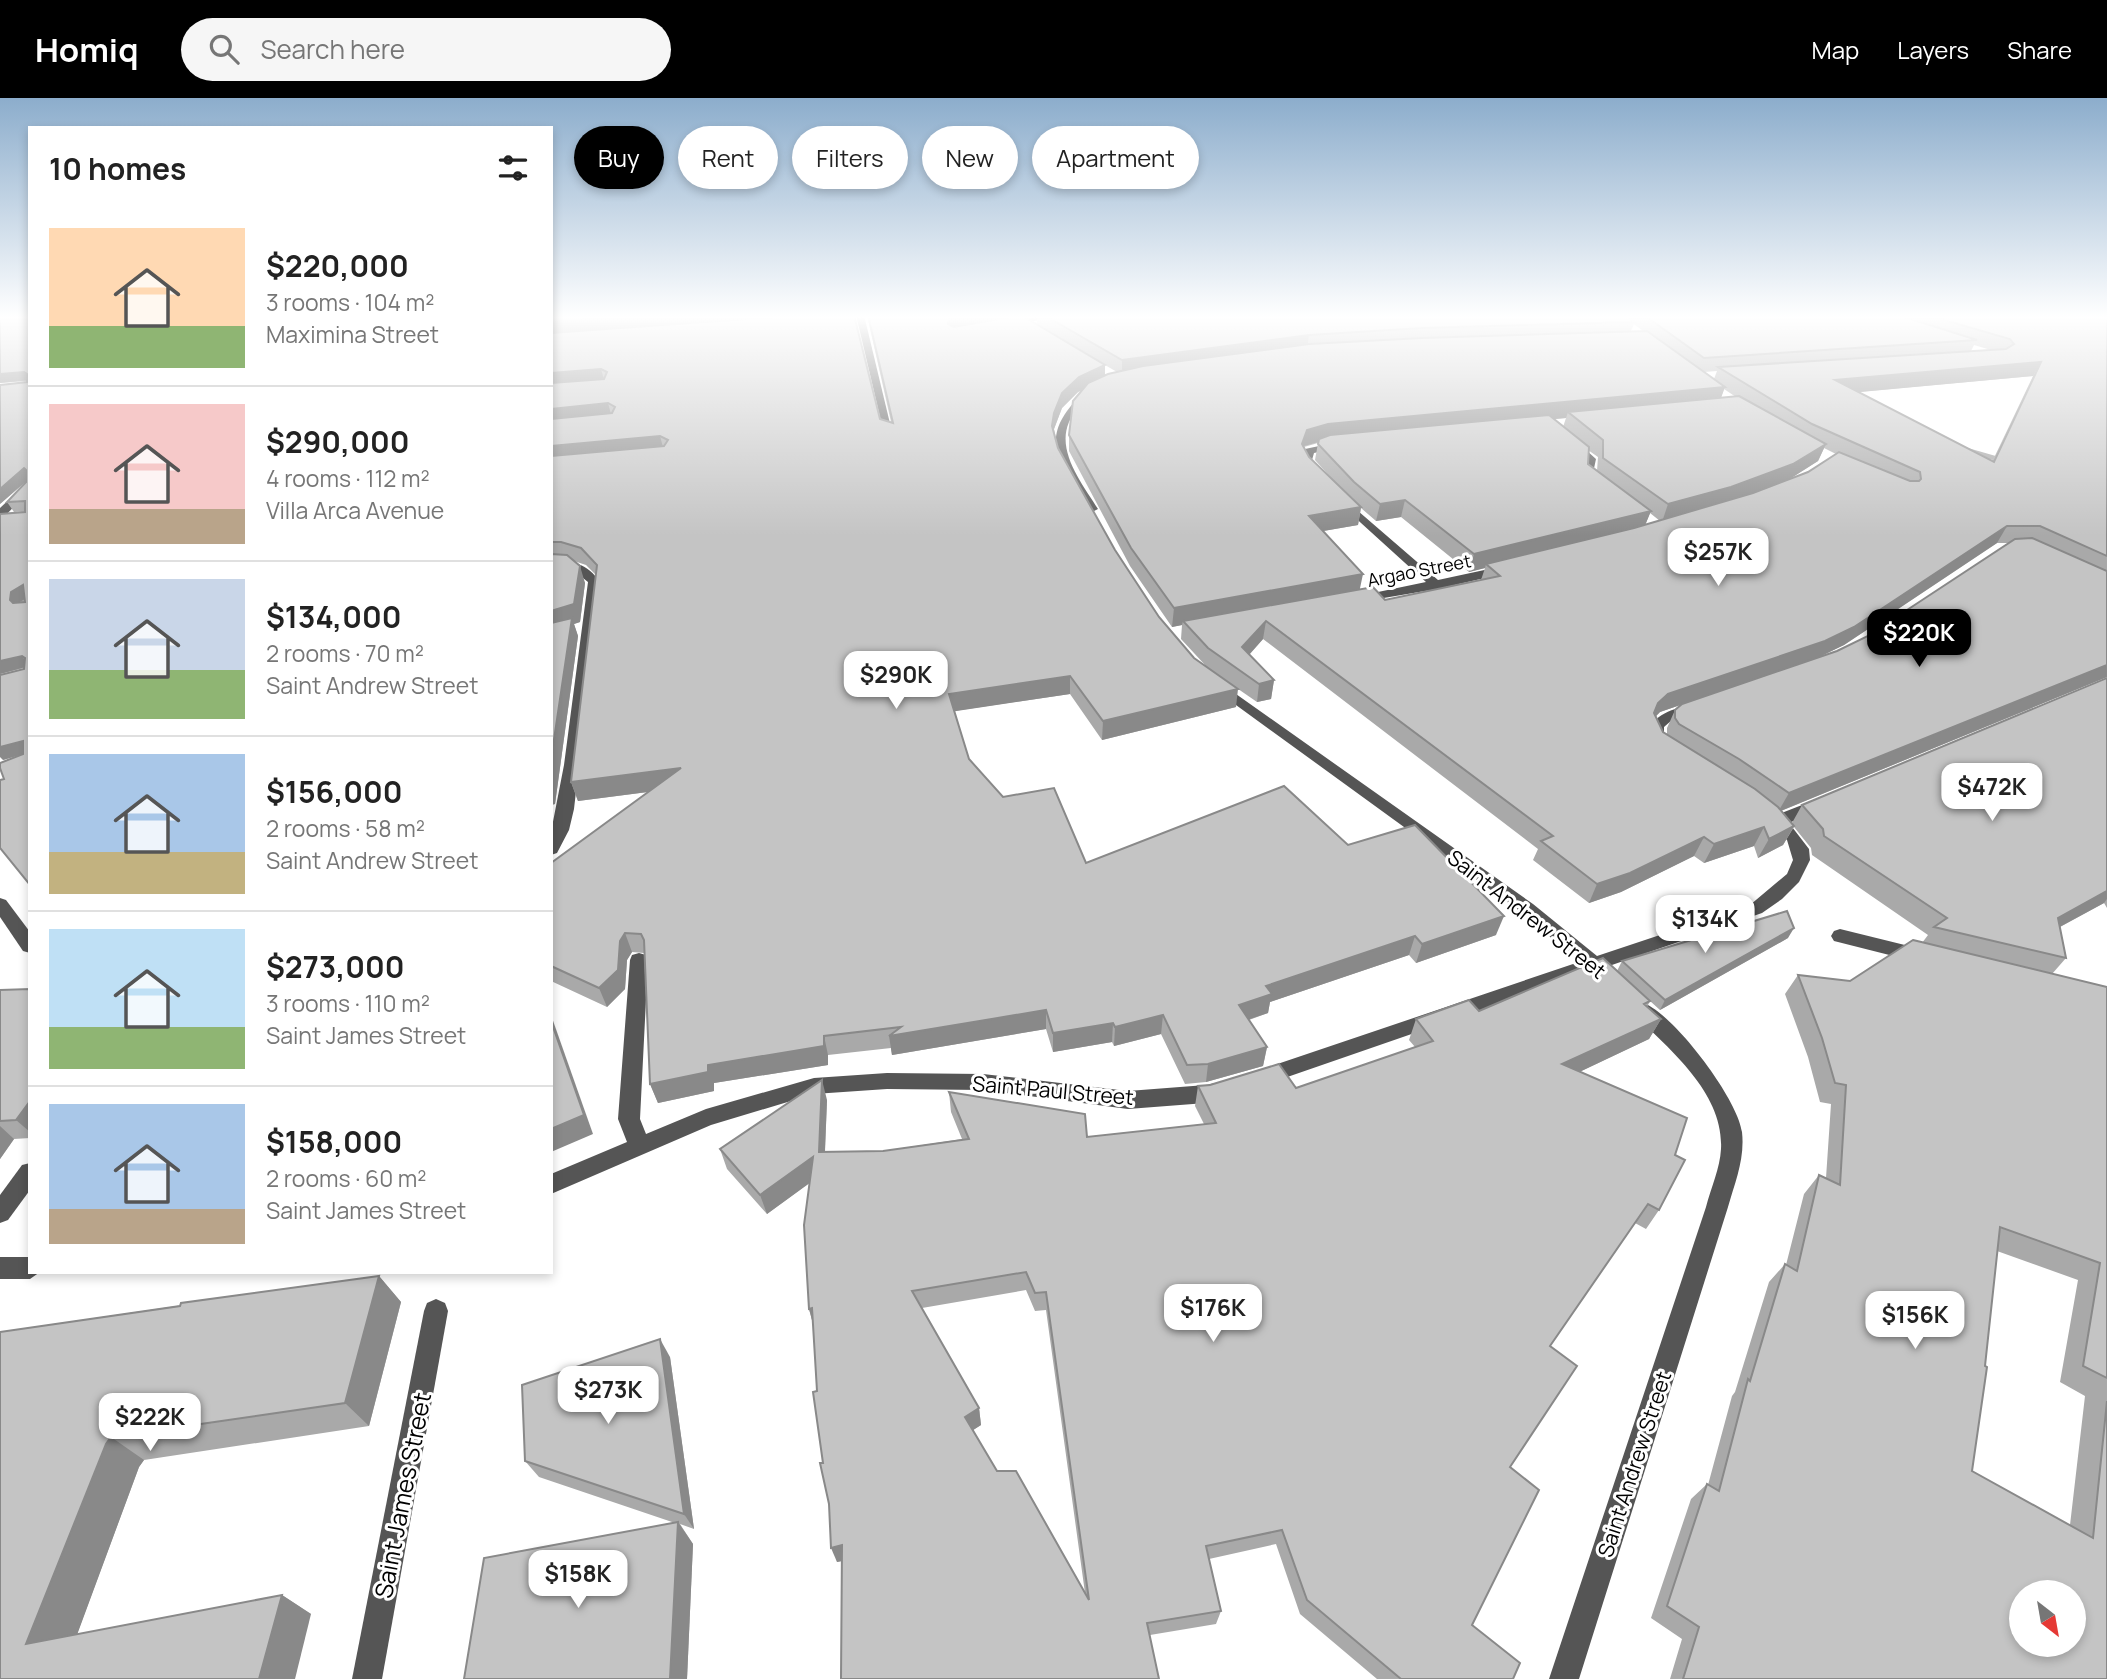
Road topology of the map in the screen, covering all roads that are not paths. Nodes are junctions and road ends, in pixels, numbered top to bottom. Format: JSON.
{"nodes":[{"id":1,"x":878,"y":389,"type":"edge"},
{"id":2,"x":1097,"y":389,"type":"edge"},
{"id":3,"x":890,"y":434,"type":"edge"},
{"id":4,"x":1566,"y":438,"type":"edge"},
{"id":5,"x":1353,"y":443,"type":"edge"},
{"id":6,"x":1322,"y":479,"type":"edge"},
{"id":7,"x":28,"y":485,"type":"edge"},
{"id":8,"x":1331,"y":489,"type":"edge"},
{"id":9,"x":1608,"y":492,"type":"edge"},
{"id":10,"x":0,"y":517,"type":"edge"},
{"id":11,"x":20,"y":517,"type":"edge"},
{"id":12,"x":1099,"y":524,"type":"edge"},
{"id":13,"x":553,"y":565,"type":"edge"},
{"id":14,"x":1519,"y":567,"type":"edge"},
{"id":15,"x":1437,"y":585,"type":"junction"},
{"id":16,"x":1340,"y":603,"type":"edge"},
{"id":17,"x":1208,"y":678,"type":"edge"},
{"id":18,"x":1705,"y":704,"type":"edge"},
{"id":19,"x":1674,"y":755,"type":"edge"},
{"id":20,"x":1841,"y":794,"type":"edge"},
{"id":21,"x":1755,"y":806,"type":"edge"},
{"id":22,"x":1778,"y":821,"type":"junction"},
{"id":23,"x":554,"y":841,"type":"edge"},
{"id":24,"x":0,"y":904,"type":"edge"},
{"id":25,"x":1840,"y":936,"type":"dead end"},
{"id":26,"x":28,"y":943,"type":"edge"},
{"id":27,"x":639,"y":960,"type":"edge"},
{"id":28,"x":1944,"y":962,"type":"edge"},
{"id":29,"x":1594,"y":963,"type":"junction"},
{"id":30,"x":640,"y":1146,"type":"junction"},
{"id":31,"x":28,"y":1175,"type":"edge"},
{"id":32,"x":553,"y":1183,"type":"edge"},
{"id":33,"x":0,"y":1213,"type":"edge"},
{"id":34,"x":0,"y":1268,"type":"edge"},
{"id":35,"x":28,"y":1268,"type":"edge"},
{"id":36,"x":436,"y":1311,"type":"dead end"},
{"id":37,"x":367,"y":1679,"type":"edge"},
{"id":38,"x":1564,"y":1679,"type":"edge"}],
"edges":[{"from":1,"to":3,"type":"street"},
{"from":2,"to":12,"type":"street"},
{"from":4,"to":9,"type":"street"},
{"from":5,"to":6,"type":"street"},
{"from":7,"to":10,"type":"street"},
{"from":8,"to":15,"type":"street"},
{"from":10,"to":11,"type":"street"},
{"from":13,"to":23,"type":"street"},
{"from":14,"to":15,"type":"street","name":"Argao Street"},
{"from":15,"to":16,"type":"street","name":"Argao Street"},
{"from":17,"to":29,"type":"street","name":"Saint Andrew Street"},
{"from":18,"to":19,"type":"street"},
{"from":20,"to":22,"type":"street"},
{"from":21,"to":22,"type":"street","name":"Saint Paul Street"},
{"from":22,"to":29,"type":"street","name":"Saint Paul Street"},
{"from":24,"to":26,"type":"street"},
{"from":25,"to":28,"type":"street"},
{"from":27,"to":30,"type":"street"},
{"from":29,"to":30,"type":"street","name":"Saint Paul Street"},
{"from":29,"to":38,"type":"street","name":"Saint Andrew Street"},
{"from":30,"to":32,"type":"street","name":"Saint Paul Street"},
{"from":31,"to":33,"type":"street"},
{"from":34,"to":35,"type":"street"},
{"from":36,"to":37,"type":"street","name":"Saint James Street"}]}
